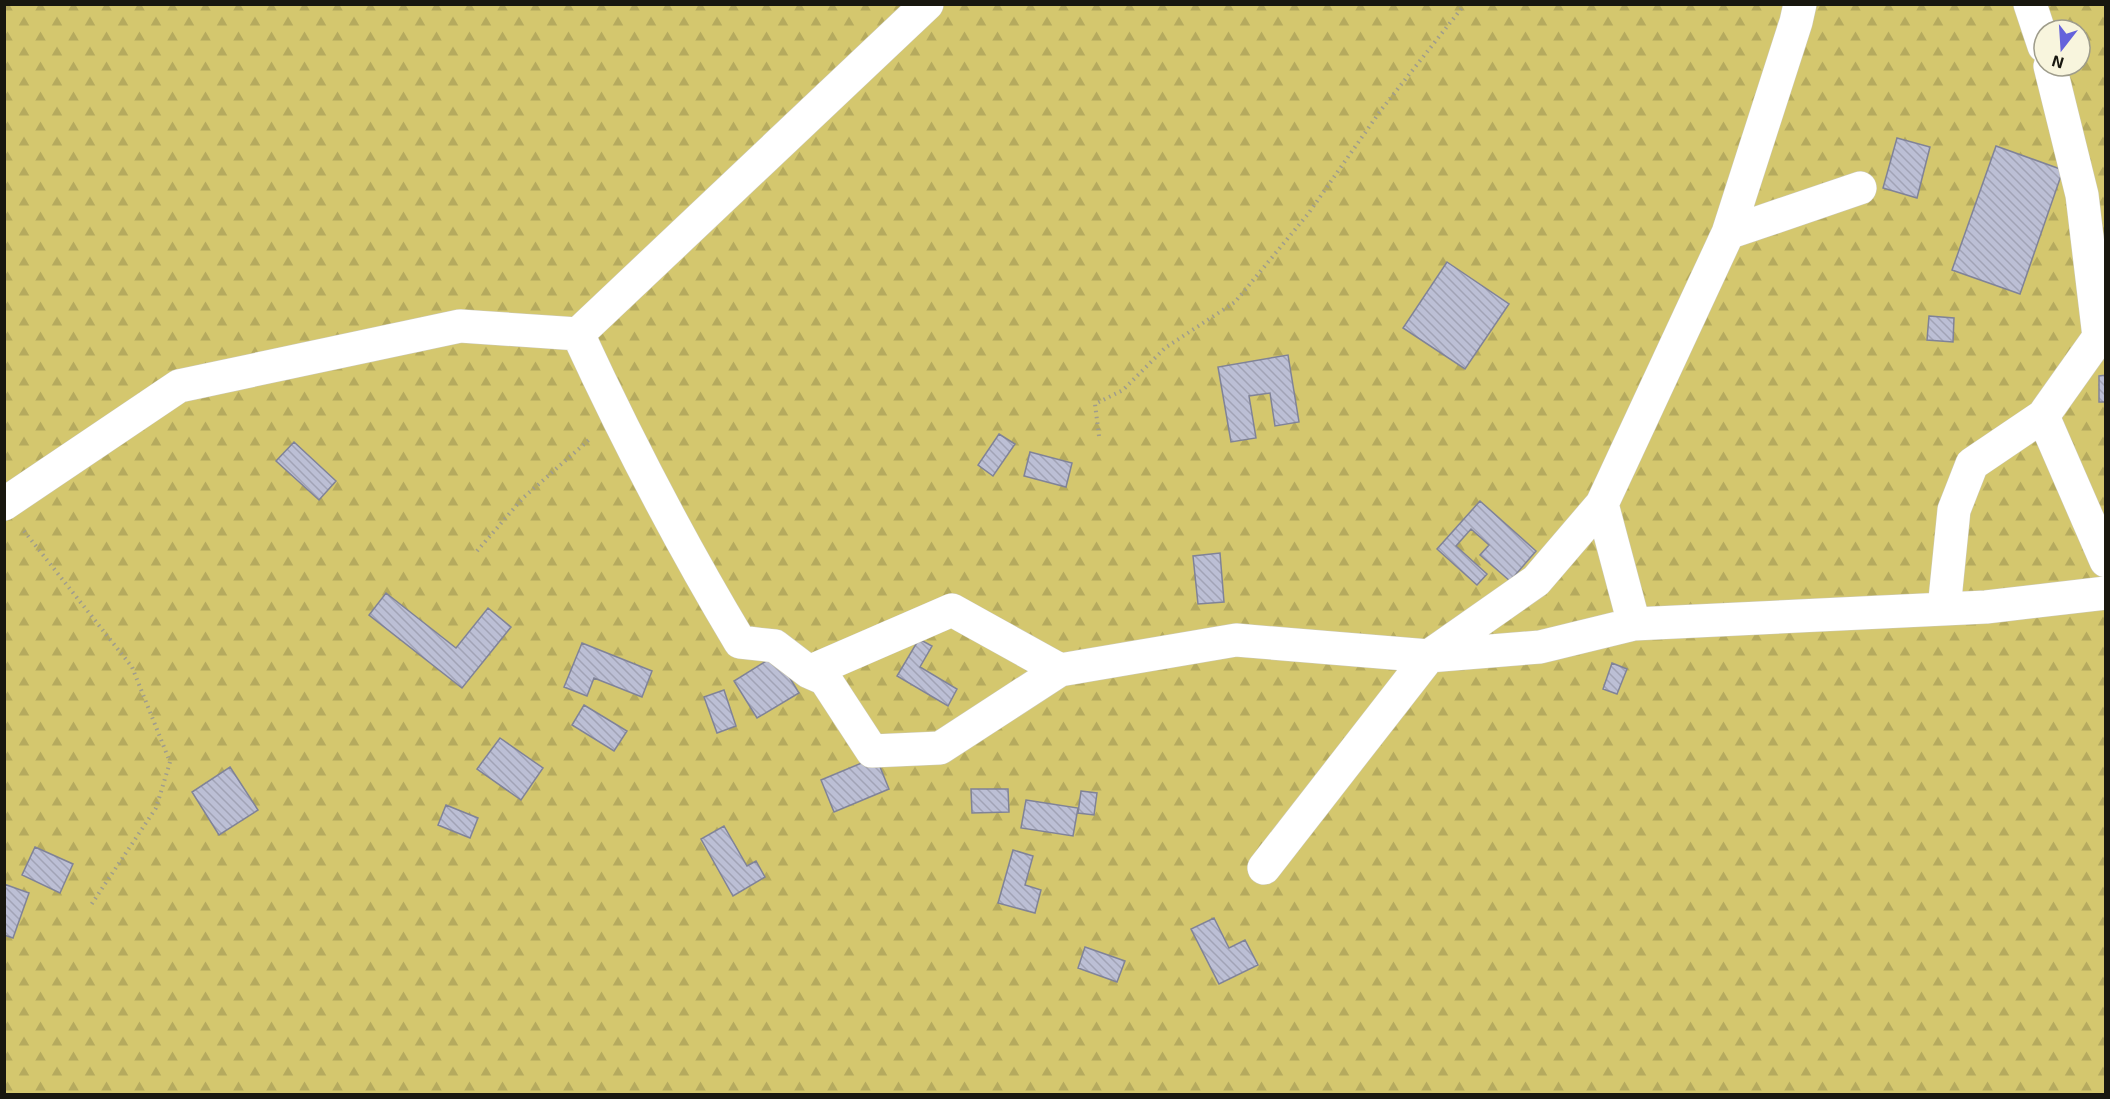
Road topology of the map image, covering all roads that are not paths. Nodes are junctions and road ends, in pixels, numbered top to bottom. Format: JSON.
{"nodes":[{"id":1,"x":927,"y":4,"type":"edge"},
{"id":2,"x":1800,"y":4,"type":"edge"},
{"id":3,"x":2053,"y":78,"type":"edge"},
{"id":4,"x":1860,"y":188,"type":"dead end"},
{"id":5,"x":1728,"y":233,"type":"junction"},
{"id":6,"x":578,"y":334,"type":"junction"},
{"id":7,"x":2043,"y":416,"type":"junction"},
{"id":8,"x":1602,"y":504,"type":"junction"},
{"id":9,"x":12,"y":514,"type":"edge"},
{"id":10,"x":2106,"y":561,"type":"edge"},
{"id":11,"x":2106,"y":593,"type":"edge"},
{"id":12,"x":1944,"y":609,"type":"junction"},
{"id":13,"x":1634,"y":624,"type":"junction"},
{"id":14,"x":1429,"y":656,"type":"junction"},
{"id":15,"x":1060,"y":670,"type":"junction"},
{"id":16,"x":809,"y":672,"type":"junction"},
{"id":17,"x":1264,"y":868,"type":"dead end"}],
"edges":[{"from":1,"to":6,"type":"street"},
{"from":2,"to":5,"type":"street"},
{"from":3,"to":7,"type":"street"},
{"from":4,"to":5,"type":"street"},
{"from":5,"to":8,"type":"street"},
{"from":6,"to":9,"type":"street"},
{"from":6,"to":16,"type":"street"},
{"from":7,"to":10,"type":"street"},
{"from":7,"to":12,"type":"street"},
{"from":8,"to":13,"type":"street"},
{"from":8,"to":14,"type":"street"},
{"from":11,"to":12,"type":"street"},
{"from":12,"to":13,"type":"street"},
{"from":13,"to":14,"type":"street"},
{"from":14,"to":15,"type":"street"},
{"from":14,"to":17,"type":"street"},
{"from":15,"to":16,"type":"street"},
{"from":15,"to":16,"type":"street"}]}
